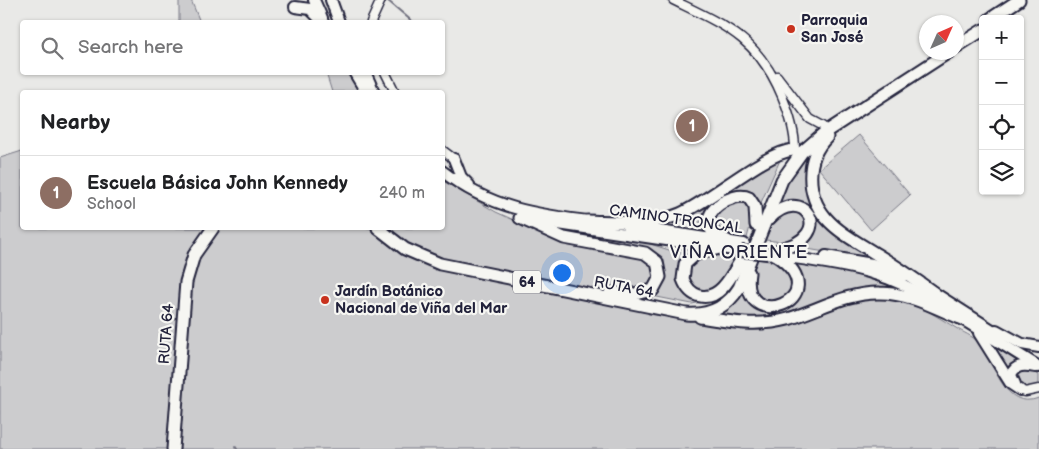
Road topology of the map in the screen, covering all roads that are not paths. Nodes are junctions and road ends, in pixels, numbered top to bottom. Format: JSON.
{"nodes":[{"id":1,"x":314,"y":0,"type":"edge"},
{"id":2,"x":381,"y":0,"type":"edge"},
{"id":3,"x":1019,"y":0,"type":"edge"},
{"id":4,"x":1029,"y":0,"type":"edge"},
{"id":5,"x":676,"y":1,"type":"edge"},
{"id":6,"x":295,"y":2,"type":"edge"},
{"id":7,"x":335,"y":2,"type":"edge"},
{"id":8,"x":996,"y":15,"type":"edge"},
{"id":9,"x":1006,"y":15,"type":"edge"},
{"id":10,"x":321,"y":20,"type":"edge"},
{"id":11,"x":322,"y":20,"type":"edge"},
{"id":12,"x":339,"y":20,"type":"edge"},
{"id":13,"x":345,"y":20,"type":"edge"},
{"id":14,"x":372,"y":20,"type":"edge"},
{"id":15,"x":979,"y":26,"type":"edge"},
{"id":16,"x":979,"y":33,"type":"edge"},
{"id":17,"x":964,"y":35,"type":"edge"},
{"id":18,"x":964,"y":43,"type":"edge"},
{"id":19,"x":925,"y":60,"type":"edge"},
{"id":20,"x":937,"y":60,"type":"edge"},
{"id":21,"x":773,"y":74,"type":"junction"},
{"id":22,"x":356,"y":75,"type":"edge"},
{"id":23,"x":359,"y":75,"type":"edge"},
{"id":24,"x":366,"y":75,"type":"edge"},
{"id":25,"x":386,"y":75,"type":"edge"},
{"id":26,"x":366,"y":90,"type":"edge"},
{"id":27,"x":366,"y":90,"type":"edge"},
{"id":28,"x":373,"y":90,"type":"edge"},
{"id":29,"x":394,"y":90,"type":"edge"},
{"id":30,"x":790,"y":92,"type":"junction"},
{"id":31,"x":782,"y":96,"type":"junction"},
{"id":32,"x":841,"y":123,"type":"junction"},
{"id":33,"x":823,"y":126,"type":"junction"},
{"id":34,"x":794,"y":149,"type":"junction"},
{"id":35,"x":445,"y":152,"type":"edge"},
{"id":36,"x":454,"y":158,"type":"joint"},
{"id":37,"x":445,"y":174,"type":"edge"},
{"id":38,"x":445,"y":180,"type":"edge"},
{"id":39,"x":525,"y":215,"type":"junction"},
{"id":40,"x":588,"y":221,"type":"junction"},
{"id":41,"x":760,"y":225,"type":"junction"},
{"id":42,"x":204,"y":230,"type":"edge"},
{"id":43,"x":212,"y":230,"type":"edge"},
{"id":44,"x":380,"y":230,"type":"edge"},
{"id":45,"x":389,"y":230,"type":"edge"},
{"id":46,"x":725,"y":245,"type":"junction"},
{"id":47,"x":745,"y":252,"type":"junction"},
{"id":48,"x":773,"y":252,"type":"junction"},
{"id":49,"x":934,"y":292,"type":"junction"},
{"id":50,"x":610,"y":293,"type":"junction"},
{"id":51,"x":686,"y":314,"type":"junction"},
{"id":52,"x":960,"y":318,"type":"junction"},
{"id":53,"x":976,"y":323,"type":"junction"},
{"id":54,"x":1039,"y":347,"type":"edge"},
{"id":55,"x":1039,"y":360,"type":"edge"},
{"id":56,"x":1039,"y":367,"type":"edge"},
{"id":57,"x":1039,"y":389,"type":"edge"},
{"id":58,"x":1020,"y":390,"type":"junction"},
{"id":59,"x":167,"y":449,"type":"edge"},
{"id":60,"x":173,"y":449,"type":"edge"}],
"edges":[{"from":1,"to":11,"type":"main road"},
{"from":2,"to":14,"type":"street"},
{"from":3,"to":8,"type":"highway"},
{"from":4,"to":9,"type":"highway"},
{"from":5,"to":21,"type":"street"},
{"from":6,"to":10,"type":"main road"},
{"from":7,"to":12,"type":"main road"},
{"from":7,"to":13,"type":"main road"},
{"from":15,"to":17,"type":"highway"},
{"from":16,"to":18,"type":"highway"},
{"from":19,"to":33,"type":"highway","number":"64"},
{"from":20,"to":32,"type":"highway","number":"64"},
{"from":21,"to":30,"type":"street"},
{"from":21,"to":31,"type":"street"},
{"from":22,"to":26,"type":"main road"},
{"from":23,"to":27,"type":"main road"},
{"from":24,"to":28,"type":"main road"},
{"from":25,"to":29,"type":"street"},
{"from":30,"to":31,"type":"street"},
{"from":30,"to":33,"type":"street"},
{"from":31,"to":34,"type":"street"},
{"from":32,"to":41,"type":"highway","number":"64"},
{"from":32,"to":49,"type":"highway"},
{"from":33,"to":34,"type":"highway","number":"64"},
{"from":34,"to":40,"type":"highway"},
{"from":34,"to":41,"type":"highway","number":"64"},
{"from":35,"to":36,"type":"street"},
{"from":36,"to":39,"type":"main road"},
{"from":37,"to":39,"type":"main road","name":"CAMINO TRONCAL"},
{"from":38,"to":39,"type":"main road","name":"CAMINO TRONCAL"},
{"from":39,"to":40,"type":"main road","name":"CAMINO TRONCAL"},
{"from":39,"to":46,"type":"main road","name":"CAMINO TRONCAL"},
{"from":39,"to":50,"type":"highway"},
{"from":40,"to":46,"type":"main road","name":"CAMINO TRONCAL"},
{"from":41,"to":46,"type":"highway"},
{"from":41,"to":47,"type":"highway","name":"RUTA 64","number":"64"},
{"from":41,"to":48,"type":"highway"},
{"from":42,"to":59,"type":"highway","name":"RUTA 64"},
{"from":43,"to":60,"type":"highway","name":"RUTA 64"},
{"from":44,"to":51,"type":"highway","name":"RUTA 64","number":"64"},
{"from":45,"to":50,"type":"highway","name":"RUTA 64","number":"64"},
{"from":46,"to":47,"type":"main road","name":"CAMINO TRONCAL"},
{"from":46,"to":47,"type":"highway"},
{"from":47,"to":48,"type":"main road","name":"CAMINO TRONCAL"},
{"from":47,"to":48,"type":"highway"},
{"from":47,"to":50,"type":"highway","name":"RUTA 64","number":"64"},
{"from":47,"to":51,"type":"highway","name":"RUTA 64","number":"64"},
{"from":48,"to":49,"type":"main road","name":"CAMINO TRONCAL"},
{"from":48,"to":52,"type":"main road","name":"CAMINO TRONCAL"},
{"from":49,"to":53,"type":"main road","name":"CAMINO TRONCAL"},
{"from":51,"to":52,"type":"highway"},
{"from":52,"to":53,"type":"main road","name":"CAMINO TRONCAL"},
{"from":53,"to":54,"type":"main road"},
{"from":53,"to":55,"type":"main road","name":"CAMINO TRONCAL"},
{"from":53,"to":56,"type":"main road","name":"CAMINO TRONCAL"},
{"from":53,"to":58,"type":"main road"},
{"from":56,"to":58,"type":"main road"},
{"from":57,"to":58,"type":"street"}]}
